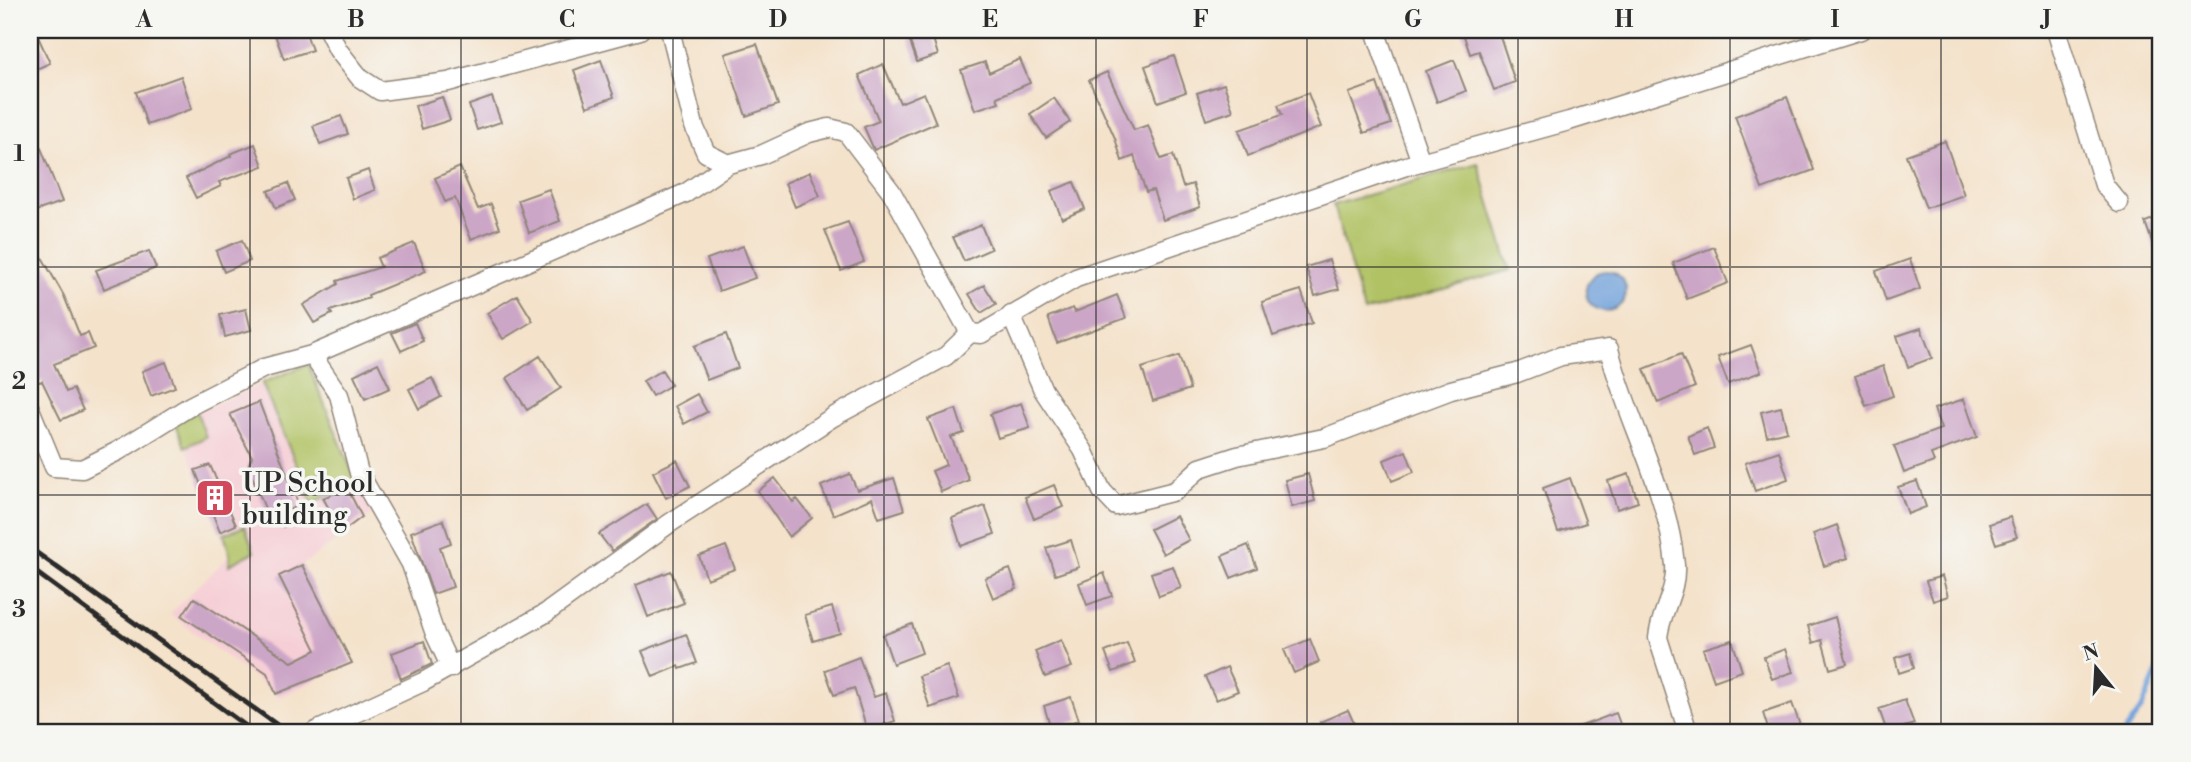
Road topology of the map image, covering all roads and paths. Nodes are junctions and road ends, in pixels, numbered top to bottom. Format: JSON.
{"nodes":[{"id":1,"x":328,"y":30,"type":"edge"},
{"id":2,"x":640,"y":30,"type":"edge"},
{"id":3,"x":670,"y":30,"type":"edge"},
{"id":4,"x":1375,"y":30,"type":"edge"},
{"id":5,"x":1861,"y":30,"type":"edge"},
{"id":6,"x":2056,"y":30,"type":"edge"},
{"id":7,"x":1420,"y":162,"type":"junction"},
{"id":8,"x":728,"y":164,"type":"junction"},
{"id":9,"x":2119,"y":203,"type":"dead end"},
{"id":10,"x":1011,"y":315,"type":"junction"},
{"id":11,"x":970,"y":333,"type":"junction"},
{"id":12,"x":312,"y":355,"type":"junction"},
{"id":13,"x":30,"y":409,"type":"edge"},
{"id":14,"x":451,"y":668,"type":"junction"},
{"id":15,"x":314,"y":732,"type":"edge"},
{"id":16,"x":1688,"y":732,"type":"edge"}],
"edges":[{"from":1,"to":2,"type":"street"},
{"from":3,"to":8,"type":"street"},
{"from":4,"to":7,"type":"street"},
{"from":5,"to":7,"type":"street"},
{"from":6,"to":9,"type":"street"},
{"from":7,"to":10,"type":"street"},
{"from":8,"to":11,"type":"street"},
{"from":8,"to":12,"type":"street"},
{"from":10,"to":11,"type":"street"},
{"from":10,"to":16,"type":"street"},
{"from":11,"to":14,"type":"street"},
{"from":12,"to":13,"type":"street"},
{"from":12,"to":14,"type":"street"},
{"from":14,"to":15,"type":"street"}]}
